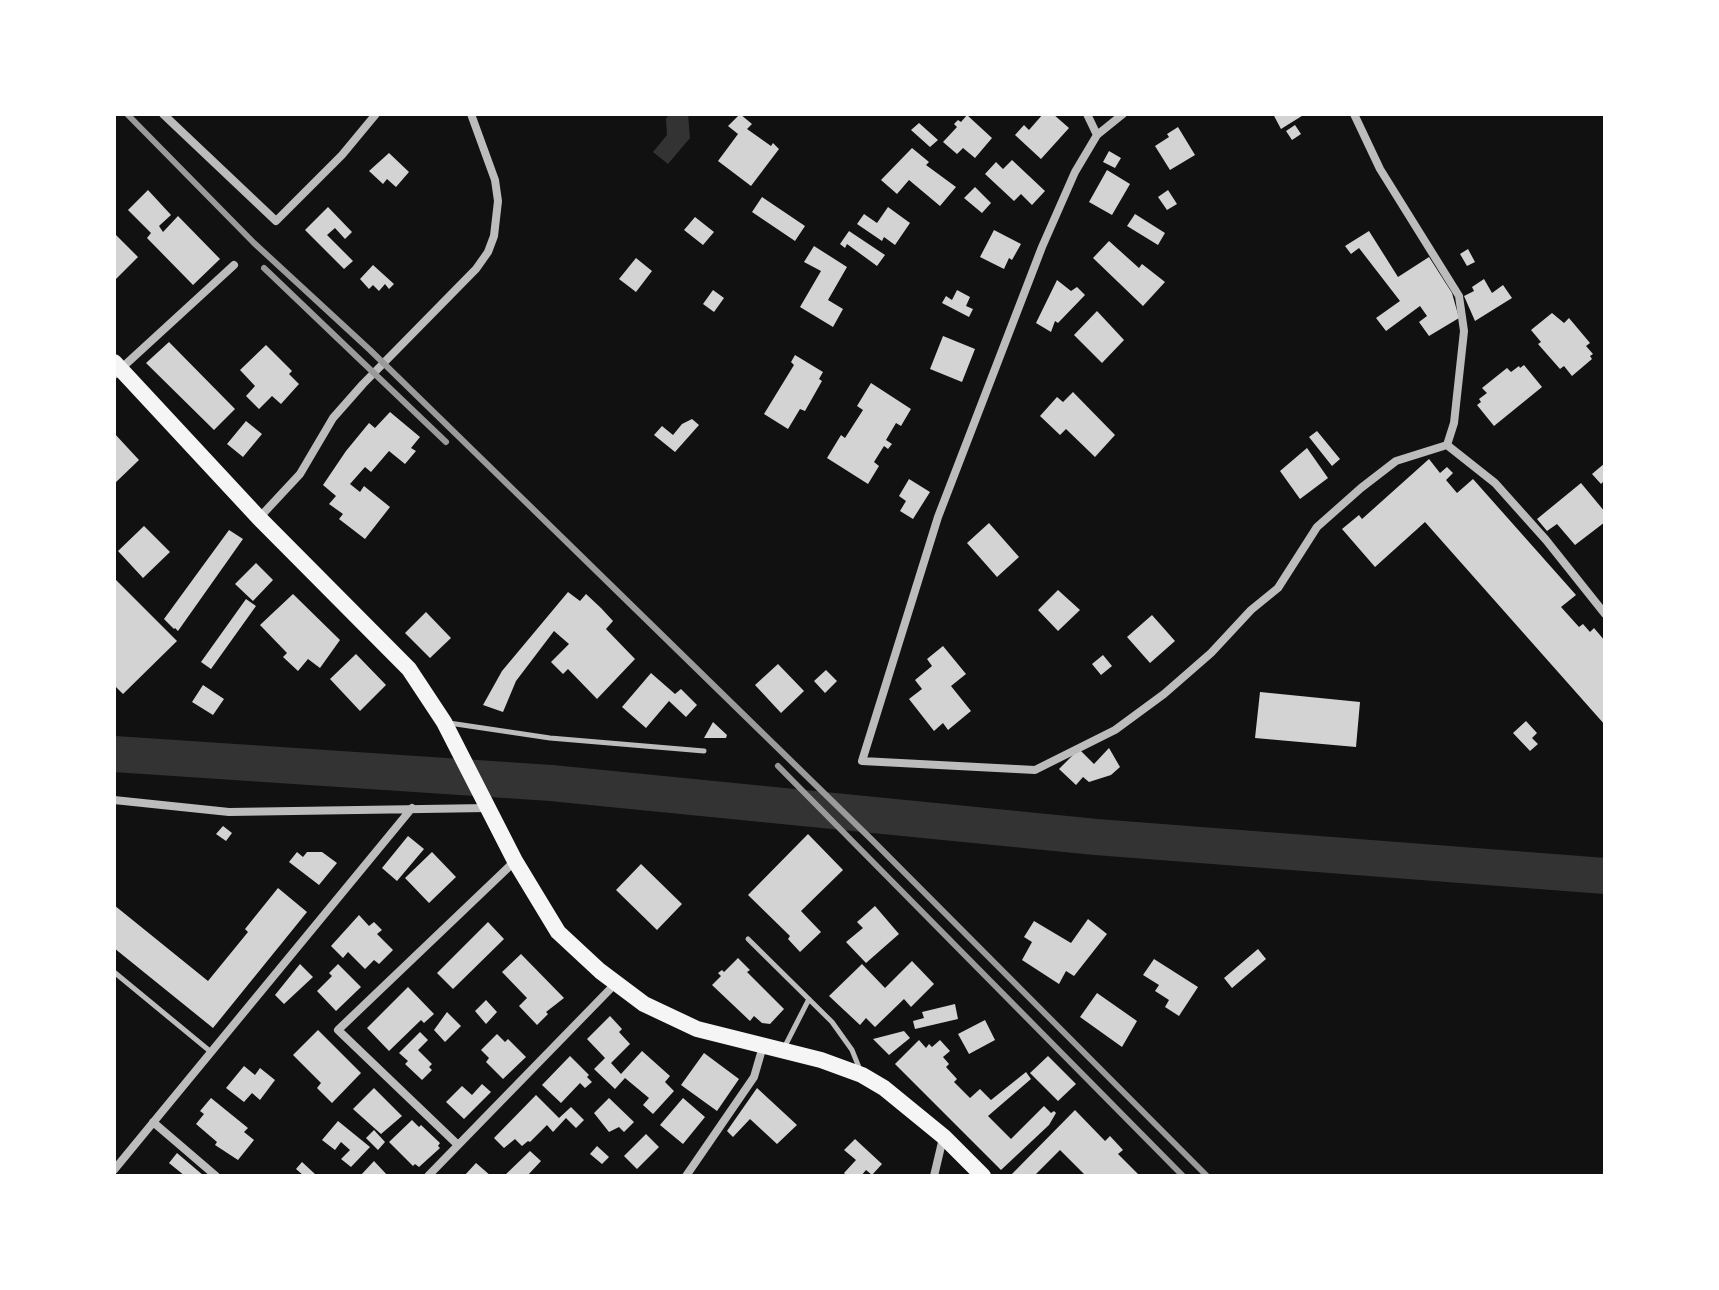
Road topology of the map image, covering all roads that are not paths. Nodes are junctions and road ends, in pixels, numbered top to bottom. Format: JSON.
{"nodes":[{"id":1,"x":163,"y":114,"type":"edge"},
{"id":2,"x":376,"y":114,"type":"edge"},
{"id":3,"x":471,"y":114,"type":"edge"},
{"id":4,"x":1087,"y":114,"type":"edge"},
{"id":5,"x":1123,"y":114,"type":"edge"},
{"id":6,"x":1354,"y":114,"type":"edge"},
{"id":7,"x":1097,"y":135,"type":"junction"},
{"id":8,"x":234,"y":265,"type":"dead end"},
{"id":9,"x":116,"y":369,"type":"edge"},
{"id":10,"x":1447,"y":445,"type":"junction"},
{"id":11,"x":259,"y":518,"type":"junction"},
{"id":12,"x":1605,"y":614,"type":"edge"},
{"id":13,"x":444,"y":722,"type":"junction"},
{"id":14,"x":704,"y":751,"type":"dead end"},
{"id":15,"x":114,"y":800,"type":"edge"},
{"id":16,"x":484,"y":803,"type":"junction"},
{"id":17,"x":412,"y":808,"type":"junction"},
{"id":18,"x":515,"y":861,"type":"junction"},
{"id":19,"x":748,"y":939,"type":"dead end"},
{"id":20,"x":114,"y":972,"type":"edge"},
{"id":21,"x":616,"y":983,"type":"junction"},
{"id":22,"x":809,"y":999,"type":"junction"},
{"id":23,"x":763,"y":1046,"type":"junction"},
{"id":24,"x":782,"y":1050,"type":"junction"},
{"id":25,"x":212,"y":1052,"type":"junction"},
{"id":26,"x":862,"y":1075,"type":"junction"},
{"id":27,"x":153,"y":1122,"type":"junction"},
{"id":28,"x":944,"y":1137,"type":"junction"},
{"id":29,"x":458,"y":1145,"type":"junction"},
{"id":30,"x":114,"y":1170,"type":"edge"},
{"id":31,"x":216,"y":1176,"type":"edge"},
{"id":32,"x":428,"y":1176,"type":"edge"},
{"id":33,"x":686,"y":1176,"type":"edge"},
{"id":34,"x":934,"y":1176,"type":"edge"},
{"id":35,"x":983,"y":1176,"type":"edge"}],
"edges":[{"from":1,"to":2,"type":"street"},
{"from":3,"to":11,"type":"street"},
{"from":4,"to":7,"type":"street"},
{"from":5,"to":7,"type":"street"},
{"from":6,"to":10,"type":"street"},
{"from":7,"to":10,"type":"street"},
{"from":8,"to":9,"type":"street"},
{"from":9,"to":11,"type":"main road"},
{"from":10,"to":12,"type":"street"},
{"from":11,"to":13,"type":"main road"},
{"from":13,"to":14,"type":"lane"},
{"from":13,"to":16,"type":"main road"},
{"from":15,"to":17,"type":"street"},
{"from":16,"to":17,"type":"street"},
{"from":16,"to":18,"type":"main road"},
{"from":17,"to":25,"type":"street"},
{"from":18,"to":21,"type":"main road"},
{"from":18,"to":29,"type":"street"},
{"from":19,"to":22,"type":"lane"},
{"from":20,"to":25,"type":"lane"},
{"from":21,"to":23,"type":"main road"},
{"from":21,"to":29,"type":"street"},
{"from":22,"to":24,"type":"lane"},
{"from":22,"to":26,"type":"lane"},
{"from":23,"to":24,"type":"main road"},
{"from":23,"to":33,"type":"street"},
{"from":24,"to":26,"type":"main road"},
{"from":25,"to":27,"type":"street"},
{"from":26,"to":28,"type":"main road"},
{"from":27,"to":30,"type":"street"},
{"from":27,"to":31,"type":"street"},
{"from":28,"to":34,"type":"street"},
{"from":28,"to":35,"type":"main road"},
{"from":29,"to":32,"type":"street"}]}
